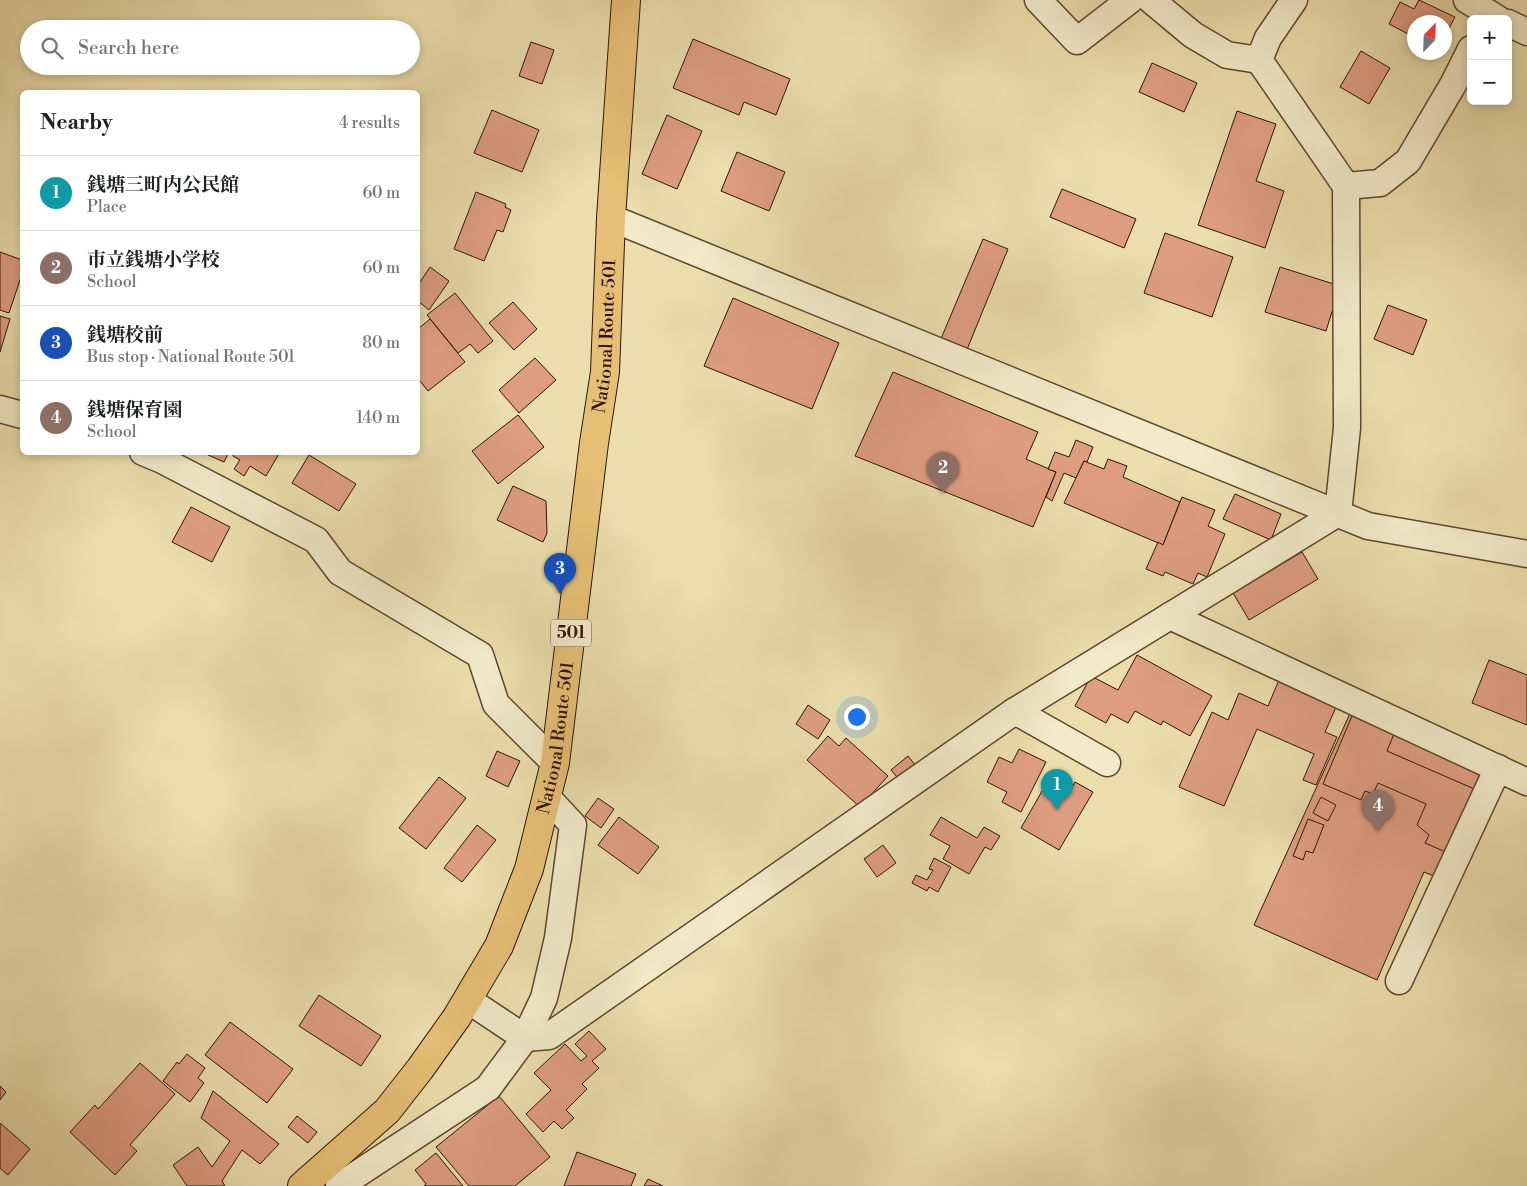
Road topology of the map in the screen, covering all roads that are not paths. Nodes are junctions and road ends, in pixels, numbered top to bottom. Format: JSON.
{"nodes":[{"id":1,"x":626,"y":0,"type":"edge"},
{"id":2,"x":1038,"y":0,"type":"edge"},
{"id":3,"x":1130,"y":0,"type":"edge"},
{"id":4,"x":1151,"y":0,"type":"edge"},
{"id":5,"x":1294,"y":0,"type":"edge"},
{"id":6,"x":1490,"y":12,"type":"edge"},
{"id":7,"x":1527,"y":32,"type":"edge"},
{"id":8,"x":1467,"y":57,"type":"edge"},
{"id":9,"x":1259,"y":60,"type":"junction"},
{"id":10,"x":1346,"y":186,"type":"junction"},
{"id":11,"x":611,"y":218,"type":"junction"},
{"id":12,"x":0,"y":409,"type":"edge"},
{"id":13,"x":20,"y":414,"type":"edge"},
{"id":14,"x":150,"y":455,"type":"edge"},
{"id":15,"x":1338,"y":513,"type":"junction"},
{"id":16,"x":1527,"y":554,"type":"edge"},
{"id":17,"x":1170,"y":616,"type":"junction"},
{"id":18,"x":1015,"y":711,"type":"junction"},
{"id":19,"x":555,"y":763,"type":"junction"},
{"id":20,"x":1107,"y":763,"type":"dead end"},
{"id":21,"x":1498,"y":768,"type":"junction"},
{"id":22,"x":1527,"y":782,"type":"edge"},
{"id":23,"x":547,"y":797,"type":"junction"},
{"id":24,"x":1399,"y":981,"type":"dead end"},
{"id":25,"x":468,"y":1000,"type":"junction"},
{"id":26,"x":525,"y":1038,"type":"junction"},
{"id":27,"x":307,"y":1185,"type":"edge"},
{"id":28,"x":338,"y":1186,"type":"edge"}],
"edges":[{"from":1,"to":11,"type":"highway","name":"National Route 501","number":"501"},
{"from":2,"to":3,"type":"street"},
{"from":4,"to":9,"type":"street"},
{"from":5,"to":9,"type":"street"},
{"from":6,"to":7,"type":"street"},
{"from":8,"to":10,"type":"street"},
{"from":9,"to":10,"type":"street"},
{"from":10,"to":15,"type":"street"},
{"from":11,"to":15,"type":"street"},
{"from":11,"to":19,"type":"highway","name":"National Route 501","number":"501"},
{"from":12,"to":13,"type":"street"},
{"from":14,"to":19,"type":"street"},
{"from":15,"to":16,"type":"street"},
{"from":15,"to":17,"type":"street"},
{"from":17,"to":18,"type":"street"},
{"from":17,"to":21,"type":"street"},
{"from":18,"to":20,"type":"street"},
{"from":18,"to":26,"type":"street"},
{"from":19,"to":23,"type":"highway","name":"National Route 501","number":"501"},
{"from":21,"to":22,"type":"street"},
{"from":21,"to":24,"type":"street"},
{"from":23,"to":25,"type":"highway","name":"National Route 501","number":"501"},
{"from":23,"to":26,"type":"street"},
{"from":25,"to":26,"type":"street"},
{"from":25,"to":27,"type":"highway","name":"National Route 501","number":"501"},
{"from":26,"to":28,"type":"street"}]}
